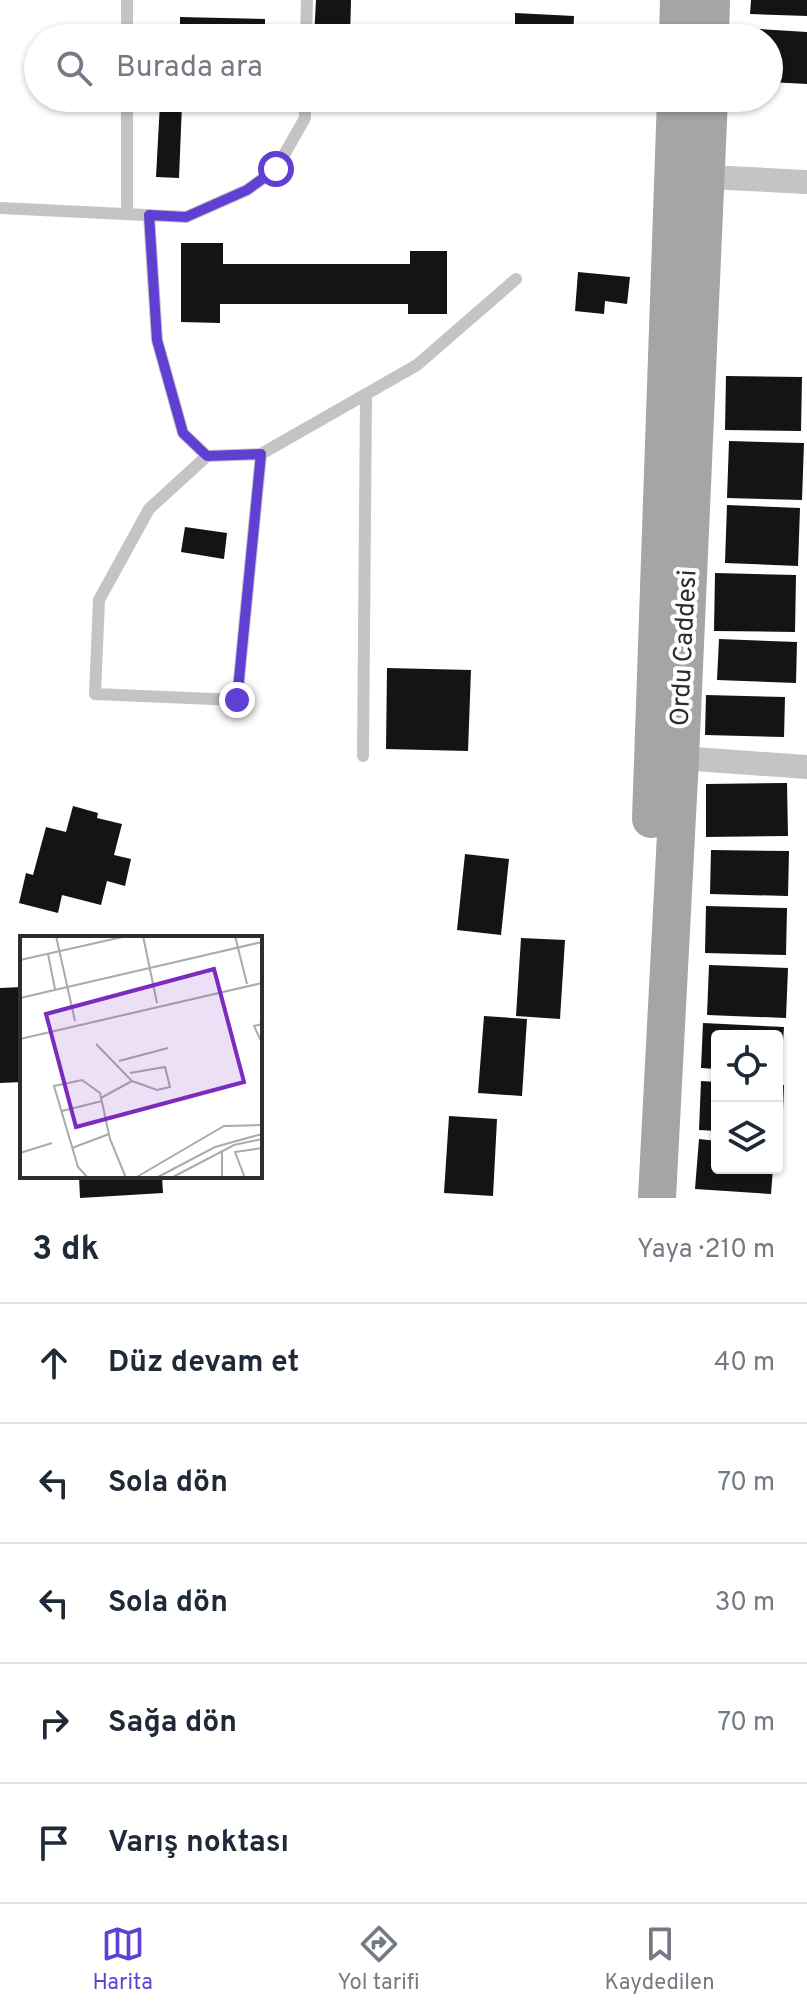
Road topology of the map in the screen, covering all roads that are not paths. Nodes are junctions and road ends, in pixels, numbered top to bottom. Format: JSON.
{"nodes":[{"id":1,"x":127,"y":0,"type":"edge"},
{"id":2,"x":307,"y":0,"type":"edge"},
{"id":3,"x":679,"y":0,"type":"edge"},
{"id":4,"x":711,"y":0,"type":"edge"},
{"id":5,"x":127,"y":24,"type":"edge"},
{"id":6,"x":306,"y":24,"type":"edge"},
{"id":7,"x":678,"y":24,"type":"edge"},
{"id":8,"x":710,"y":24,"type":"edge"},
{"id":9,"x":127,"y":112,"type":"edge"},
{"id":10,"x":305,"y":112,"type":"edge"},
{"id":11,"x":676,"y":112,"type":"edge"},
{"id":12,"x":709,"y":112,"type":"edge"},
{"id":13,"x":707,"y":177,"type":"junction"},
{"id":14,"x":807,"y":182,"type":"edge"},
{"id":15,"x":0,"y":208,"type":"edge"},
{"id":16,"x":127,"y":214,"type":"junction"},
{"id":17,"x":149,"y":215,"type":"junction"},
{"id":18,"x":516,"y":279,"type":"dead end"},
{"id":19,"x":366,"y":394,"type":"junction"},
{"id":20,"x":261,"y":454,"type":"junction"},
{"id":21,"x":207,"y":456,"type":"junction"},
{"id":22,"x":363,"y":756,"type":"dead end"},
{"id":23,"x":680,"y":758,"type":"junction"},
{"id":24,"x":807,"y":767,"type":"edge"},
{"id":25,"x":639,"y":1198,"type":"edge"},
{"id":26,"x":657,"y":1198,"type":"edge"}],
"edges":[{"from":1,"to":5,"type":"lane"},
{"from":2,"to":6,"type":"lane"},
{"from":3,"to":7,"type":"main road"},
{"from":4,"to":8,"type":"main road"},
{"from":9,"to":16,"type":"lane"},
{"from":10,"to":17,"type":"lane"},
{"from":11,"to":25,"type":"main road","name":"Ordu Caddesi"},
{"from":12,"to":13,"type":"main road","name":"Ordu Caddesi"},
{"from":13,"to":14,"type":"street"},
{"from":13,"to":23,"type":"main road","name":"Ordu Caddesi"},
{"from":15,"to":16,"type":"lane"},
{"from":16,"to":17,"type":"lane"},
{"from":17,"to":21,"type":"lane"},
{"from":18,"to":19,"type":"lane"},
{"from":19,"to":20,"type":"lane"},
{"from":19,"to":22,"type":"lane"},
{"from":20,"to":21,"type":"lane"},
{"from":20,"to":21,"type":"lane"},
{"from":23,"to":24,"type":"street"},
{"from":23,"to":26,"type":"main road","name":"Ordu Caddesi"}]}
